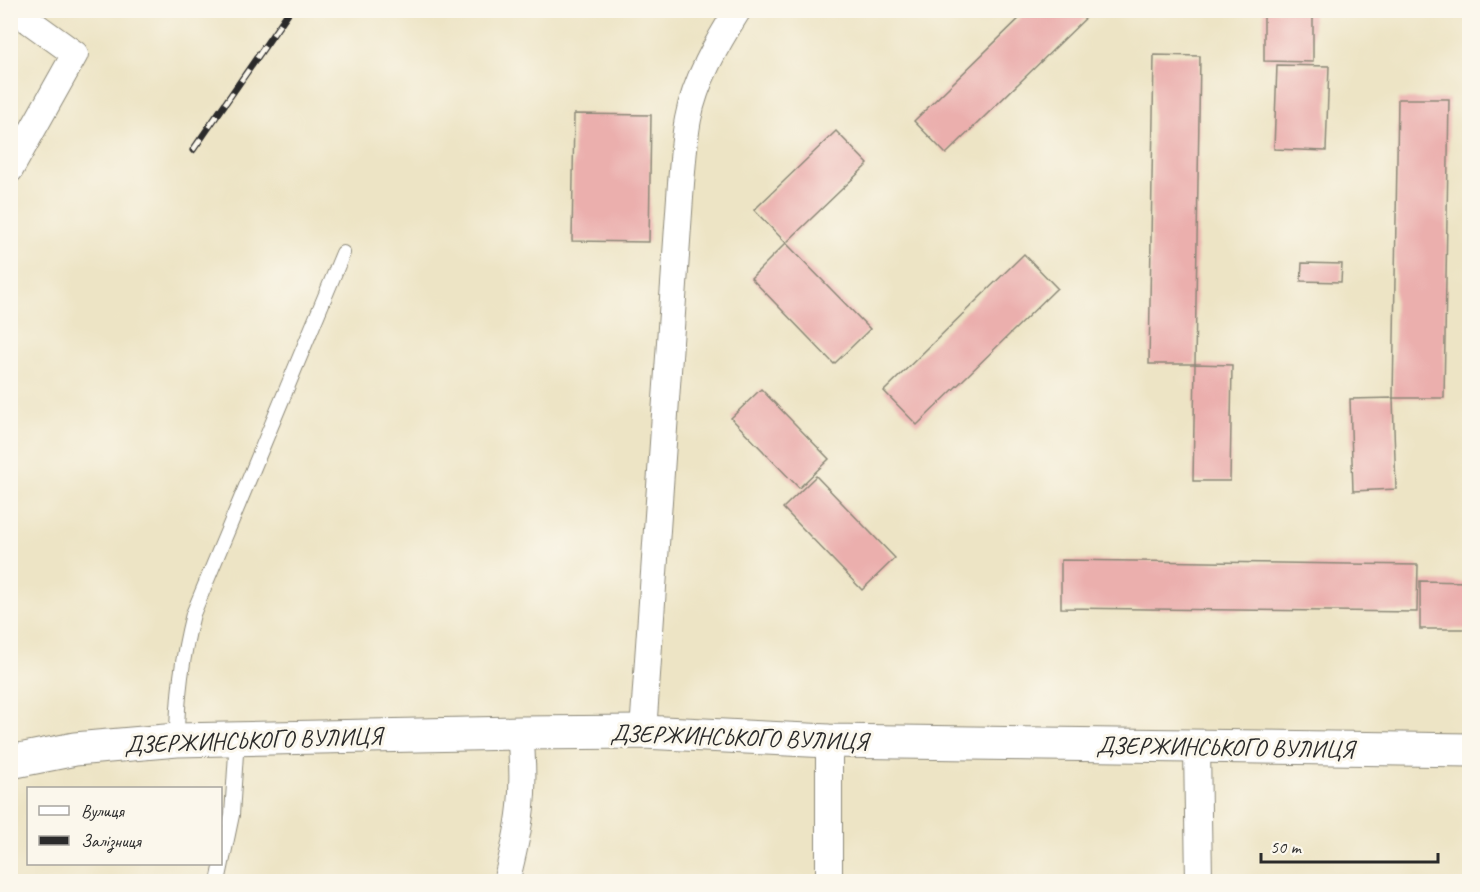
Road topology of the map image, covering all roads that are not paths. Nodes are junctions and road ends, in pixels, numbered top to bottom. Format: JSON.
{"nodes":[{"id":1,"x":14,"y":10,"type":"edge"},
{"id":2,"x":738,"y":10,"type":"edge"},
{"id":3,"x":10,"y":170,"type":"edge"},
{"id":4,"x":343,"y":253,"type":"dead end"},
{"id":5,"x":644,"y":732,"type":"junction"},
{"id":6,"x":520,"y":733,"type":"junction"},
{"id":7,"x":237,"y":738,"type":"junction"},
{"id":8,"x":177,"y":740,"type":"junction"},
{"id":9,"x":830,"y":741,"type":"junction"},
{"id":10,"x":1197,"y":746,"type":"junction"},
{"id":11,"x":1470,"y":750,"type":"edge"},
{"id":12,"x":10,"y":762,"type":"edge"},
{"id":13,"x":222,"y":863,"type":"edge"},
{"id":14,"x":222,"y":865,"type":"edge"},
{"id":15,"x":218,"y":882,"type":"edge"},
{"id":16,"x":506,"y":882,"type":"edge"},
{"id":17,"x":829,"y":882,"type":"edge"},
{"id":18,"x":1199,"y":882,"type":"edge"}],
"edges":[{"from":1,"to":3,"type":"street"},
{"from":2,"to":5,"type":"street"},
{"from":4,"to":8,"type":"lane"},
{"from":5,"to":6,"type":"main road","name":"ДЗЕРЖИНСЬКОГО ВУЛИЦЯ"},
{"from":5,"to":9,"type":"main road","name":"ДЗЕРЖИНСЬКОГО ВУЛИЦЯ"},
{"from":6,"to":7,"type":"main road","name":"ДЗЕРЖИНСЬКОГО ВУЛИЦЯ"},
{"from":6,"to":16,"type":"street"},
{"from":7,"to":8,"type":"main road","name":"ДЗЕРЖИНСЬКОГО ВУЛИЦЯ"},
{"from":7,"to":13,"type":"lane"},
{"from":8,"to":12,"type":"main road","name":"ДЗЕРЖИНСЬКОГО ВУЛИЦЯ"},
{"from":9,"to":10,"type":"main road","name":"ДЗЕРЖИНСЬКОГО ВУЛИЦЯ"},
{"from":9,"to":17,"type":"street"},
{"from":10,"to":11,"type":"main road","name":"ДЗЕРЖИНСЬКОГО ВУЛИЦЯ"},
{"from":10,"to":18,"type":"street"},
{"from":14,"to":15,"type":"lane"}]}
